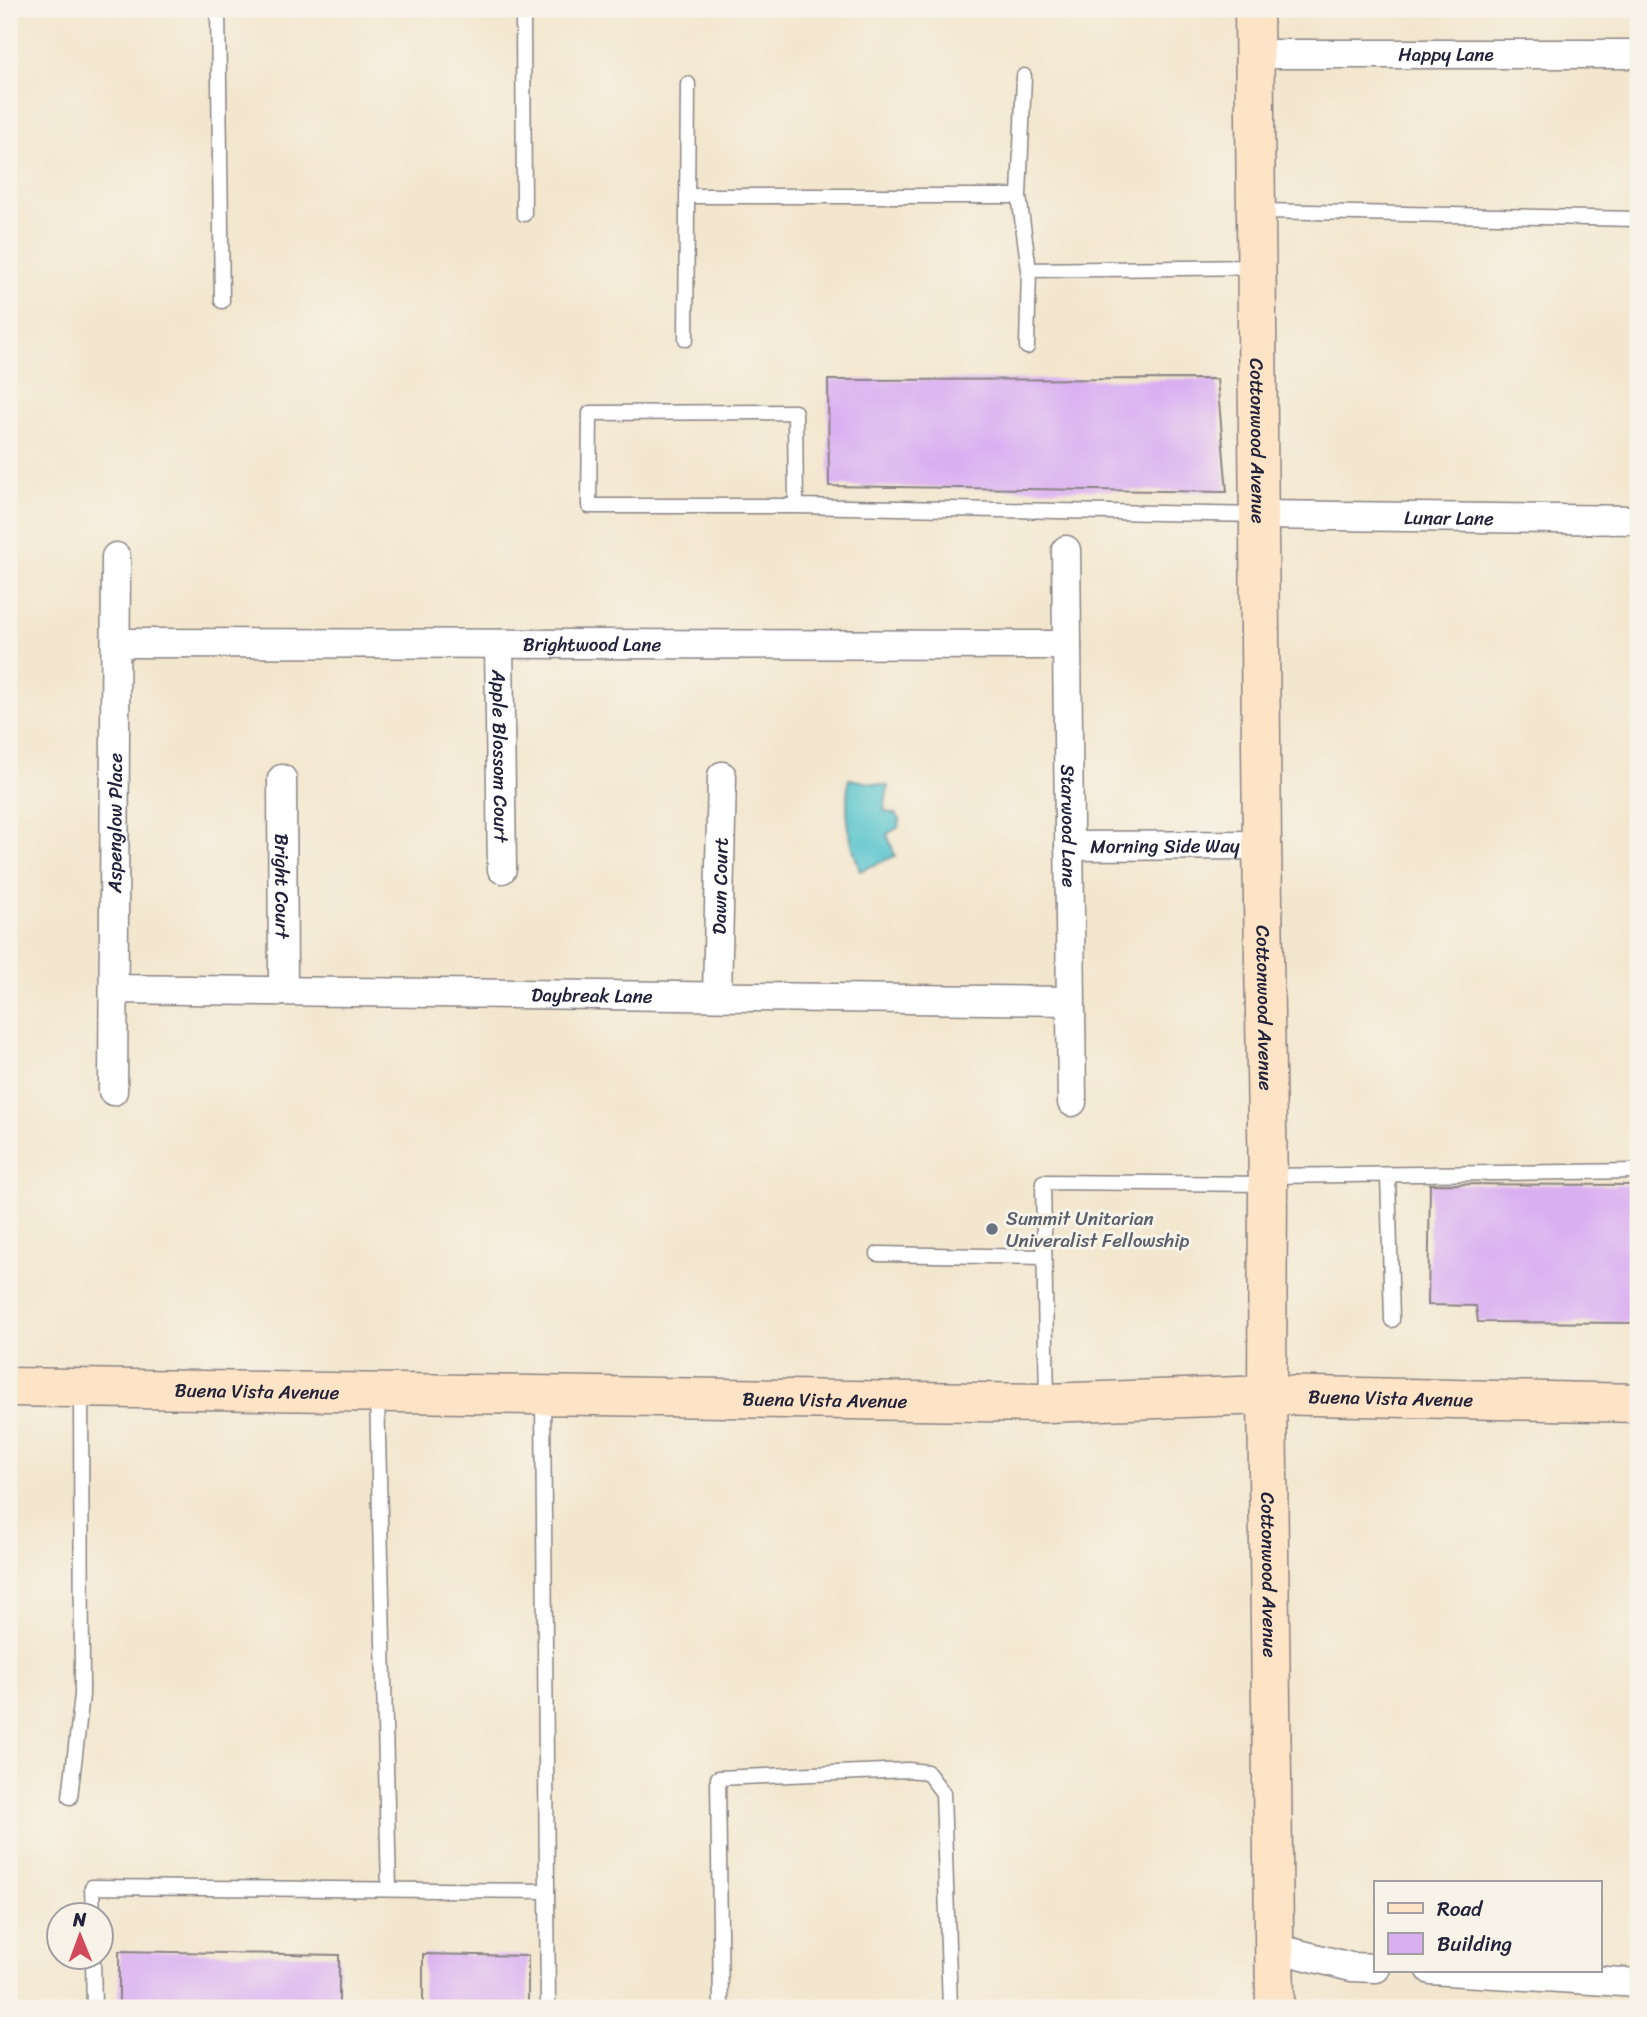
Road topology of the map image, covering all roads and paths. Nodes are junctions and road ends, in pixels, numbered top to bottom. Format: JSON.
{"nodes":[{"id":1,"x":218,"y":9,"type":"edge"},
{"id":2,"x":523,"y":9,"type":"edge"},
{"id":3,"x":1254,"y":9,"type":"edge"},
{"id":4,"x":1254,"y":54,"type":"junction"},
{"id":5,"x":1638,"y":54,"type":"edge"},
{"id":6,"x":1024,"y":76,"type":"dead end"},
{"id":7,"x":688,"y":84,"type":"dead end"},
{"id":8,"x":687,"y":196,"type":"junction"},
{"id":9,"x":1019,"y":196,"type":"junction"},
{"id":10,"x":1257,"y":211,"type":"junction"},
{"id":11,"x":524,"y":214,"type":"dead end"},
{"id":12,"x":1638,"y":219,"type":"edge"},
{"id":13,"x":1257,"y":267,"type":"junction"},
{"id":14,"x":1030,"y":270,"type":"junction"},
{"id":15,"x":222,"y":300,"type":"dead end"},
{"id":16,"x":686,"y":339,"type":"dead end"},
{"id":17,"x":1027,"y":347,"type":"dead end"},
{"id":18,"x":796,"y":506,"type":"junction"},
{"id":19,"x":1260,"y":516,"type":"junction"},
{"id":20,"x":1638,"y":520,"type":"edge"},
{"id":21,"x":1066,"y":550,"type":"dead end"},
{"id":22,"x":116,"y":557,"type":"dead end"},
{"id":23,"x":116,"y":643,"type":"junction"},
{"id":24,"x":499,"y":644,"type":"junction"},
{"id":25,"x":1067,"y":645,"type":"junction"},
{"id":26,"x":722,"y":776,"type":"dead end"},
{"id":27,"x":282,"y":779,"type":"dead end"},
{"id":28,"x":1262,"y":845,"type":"junction"},
{"id":29,"x":1069,"y":846,"type":"junction"},
{"id":30,"x":502,"y":869,"type":"dead end"},
{"id":31,"x":114,"y":989,"type":"junction"},
{"id":32,"x":283,"y":991,"type":"junction"},
{"id":33,"x":717,"y":996,"type":"junction"},
{"id":34,"x":1070,"y":1002,"type":"junction"},
{"id":35,"x":113,"y":1091,"type":"dead end"},
{"id":36,"x":1072,"y":1102,"type":"dead end"},
{"id":37,"x":1638,"y":1171,"type":"edge"},
{"id":38,"x":1388,"y":1175,"type":"junction"},
{"id":39,"x":1268,"y":1180,"type":"junction"},
{"id":40,"x":878,"y":1254,"type":"dead end"},
{"id":41,"x":1044,"y":1257,"type":"junction"},
{"id":42,"x":1392,"y":1320,"type":"dead end"},
{"id":43,"x":9,"y":1387,"type":"edge"},
{"id":44,"x":81,"y":1388,"type":"junction"},
{"id":45,"x":377,"y":1393,"type":"junction"},
{"id":46,"x":543,"y":1395,"type":"junction"},
{"id":47,"x":1267,"y":1395,"type":"junction"},
{"id":48,"x":1047,"y":1403,"type":"junction"},
{"id":49,"x":1638,"y":1403,"type":"edge"},
{"id":50,"x":70,"y":1797,"type":"dead end"},
{"id":51,"x":389,"y":1889,"type":"junction"},
{"id":52,"x":547,"y":1891,"type":"junction"},
{"id":53,"x":93,"y":1902,"type":"edge"},
{"id":54,"x":1275,"y":1948,"type":"junction"},
{"id":55,"x":1374,"y":1968,"type":"edge"},
{"id":56,"x":93,"y":1972,"type":"edge"},
{"id":57,"x":1463,"y":1972,"type":"edge"},
{"id":58,"x":1638,"y":1983,"type":"edge"},
{"id":59,"x":94,"y":2008,"type":"edge"},
{"id":60,"x":548,"y":2008,"type":"edge"},
{"id":61,"x":721,"y":2008,"type":"edge"},
{"id":62,"x":950,"y":2008,"type":"edge"},
{"id":63,"x":1275,"y":2008,"type":"edge"}],
"edges":[{"from":1,"to":15,"type":"lane"},
{"from":2,"to":11,"type":"lane"},
{"from":3,"to":4,"type":"street","name":"Cottonwood Avenue"},
{"from":4,"to":5,"type":"street","name":"Happy Lane"},
{"from":4,"to":10,"type":"street","name":"Cottonwood Avenue"},
{"from":6,"to":9,"type":"lane"},
{"from":7,"to":8,"type":"lane"},
{"from":8,"to":9,"type":"lane"},
{"from":8,"to":16,"type":"lane"},
{"from":9,"to":14,"type":"lane"},
{"from":10,"to":12,"type":"lane"},
{"from":10,"to":13,"type":"street","name":"Cottonwood Avenue"},
{"from":13,"to":14,"type":"lane"},
{"from":13,"to":19,"type":"street","name":"Cottonwood Avenue"},
{"from":14,"to":17,"type":"lane"},
{"from":18,"to":18,"type":"lane"},
{"from":18,"to":19,"type":"lane"},
{"from":19,"to":20,"type":"street","name":"Lunar Lane"},
{"from":19,"to":28,"type":"street","name":"Cottonwood Avenue"},
{"from":21,"to":25,"type":"street","name":"Starwood Lane"},
{"from":22,"to":23,"type":"street","name":"Aspenglow Place"},
{"from":23,"to":24,"type":"street","name":"Brightwood Lane"},
{"from":23,"to":31,"type":"street","name":"Aspenglow Place"},
{"from":24,"to":25,"type":"street","name":"Brightwood Lane"},
{"from":24,"to":30,"type":"street","name":"Apple Blossom Court"},
{"from":25,"to":29,"type":"street","name":"Starwood Lane"},
{"from":26,"to":33,"type":"street","name":"Dawn Court"},
{"from":27,"to":32,"type":"street","name":"Bright Court"},
{"from":28,"to":29,"type":"street","name":"Morning Side Way"},
{"from":28,"to":39,"type":"street","name":"Cottonwood Avenue"},
{"from":29,"to":34,"type":"street","name":"Starwood Lane"},
{"from":31,"to":32,"type":"street","name":"Daybreak Lane"},
{"from":31,"to":35,"type":"street","name":"Aspenglow Place"},
{"from":32,"to":33,"type":"street","name":"Daybreak Lane"},
{"from":33,"to":34,"type":"street","name":"Daybreak Lane"},
{"from":34,"to":36,"type":"street","name":"Starwood Lane"},
{"from":37,"to":38,"type":"lane"},
{"from":38,"to":39,"type":"lane"},
{"from":38,"to":42,"type":"lane"},
{"from":39,"to":41,"type":"lane"},
{"from":39,"to":47,"type":"street","name":"Cottonwood Avenue"},
{"from":40,"to":41,"type":"lane"},
{"from":41,"to":48,"type":"lane"},
{"from":43,"to":44,"type":"street","name":"Buena Vista Avenue"},
{"from":44,"to":45,"type":"street","name":"Buena Vista Avenue"},
{"from":44,"to":50,"type":"lane"},
{"from":45,"to":46,"type":"street","name":"Buena Vista Avenue"},
{"from":45,"to":51,"type":"lane"},
{"from":46,"to":48,"type":"street","name":"Buena Vista Avenue"},
{"from":46,"to":52,"type":"lane"},
{"from":47,"to":48,"type":"street","name":"Buena Vista Avenue"},
{"from":47,"to":49,"type":"street","name":"Buena Vista Avenue"},
{"from":47,"to":54,"type":"street","name":"Cottonwood Avenue"},
{"from":51,"to":52,"type":"lane"},
{"from":51,"to":53,"type":"lane"},
{"from":52,"to":60,"type":"lane"},
{"from":54,"to":55,"type":"street"},
{"from":54,"to":63,"type":"street","name":"Cottonwood Avenue"},
{"from":56,"to":59,"type":"lane"},
{"from":57,"to":58,"type":"street"},
{"from":61,"to":62,"type":"lane"}]}
